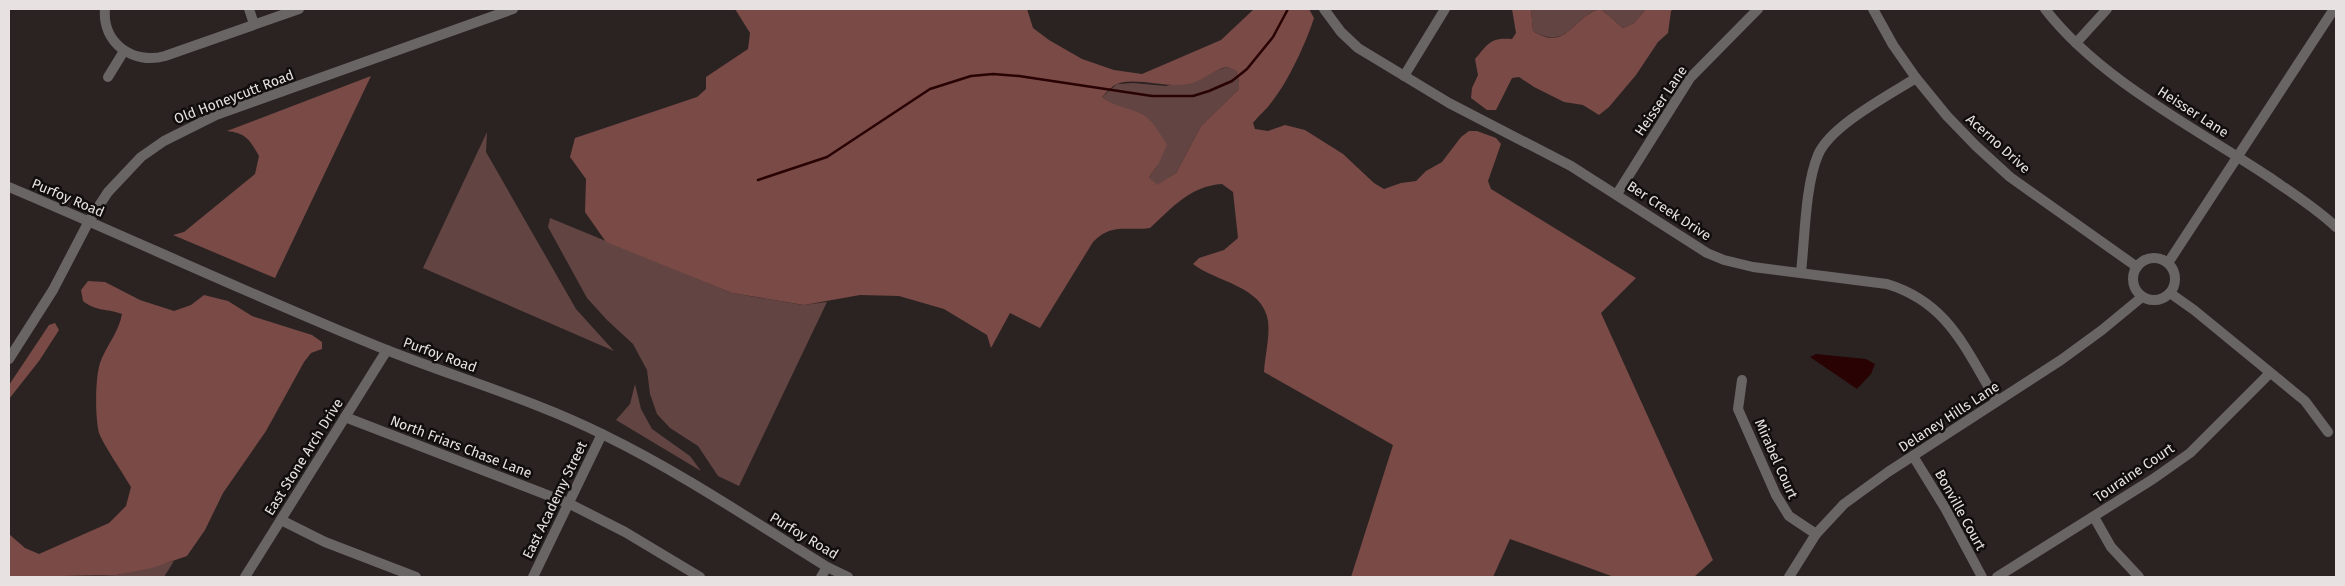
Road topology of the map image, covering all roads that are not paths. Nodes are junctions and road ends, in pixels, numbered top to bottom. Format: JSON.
{"nodes":[{"id":1,"x":105,"y":9,"type":"edge"},
{"id":2,"x":249,"y":9,"type":"edge"},
{"id":3,"x":299,"y":9,"type":"edge"},
{"id":4,"x":512,"y":9,"type":"edge"},
{"id":5,"x":1324,"y":9,"type":"edge"},
{"id":6,"x":1445,"y":9,"type":"edge"},
{"id":7,"x":1758,"y":9,"type":"edge"},
{"id":8,"x":1874,"y":9,"type":"edge"},
{"id":9,"x":2044,"y":9,"type":"edge"},
{"id":10,"x":2107,"y":9,"type":"edge"},
{"id":11,"x":2334,"y":9,"type":"edge"},
{"id":12,"x":254,"y":24,"type":"junction"},
{"id":13,"x":2076,"y":43,"type":"junction"},
{"id":14,"x":124,"y":51,"type":"junction"},
{"id":15,"x":1404,"y":76,"type":"junction"},
{"id":16,"x":108,"y":78,"type":"dead end"},
{"id":17,"x":1916,"y":78,"type":"junction"},
{"id":18,"x":2238,"y":157,"type":"junction"},
{"id":19,"x":9,"y":187,"type":"edge"},
{"id":20,"x":1617,"y":194,"type":"junction"},
{"id":21,"x":90,"y":222,"type":"junction"},
{"id":22,"x":2336,"y":227,"type":"edge"},
{"id":23,"x":2168,"y":263,"type":"junction"},
{"id":24,"x":2137,"y":267,"type":"junction"},
{"id":25,"x":1802,"y":272,"type":"junction"},
{"id":26,"x":2170,"y":293,"type":"junction"},
{"id":27,"x":2142,"y":297,"type":"junction"},
{"id":28,"x":387,"y":350,"type":"junction"},
{"id":29,"x":9,"y":359,"type":"edge"},
{"id":30,"x":2270,"y":373,"type":"junction"},
{"id":31,"x":1742,"y":380,"type":"dead end"},
{"id":32,"x":1997,"y":401,"type":"junction"},
{"id":33,"x":345,"y":417,"type":"junction"},
{"id":34,"x":2328,"y":432,"type":"dead end"},
{"id":35,"x":602,"y":434,"type":"junction"},
{"id":36,"x":1913,"y":456,"type":"junction"},
{"id":37,"x":568,"y":503,"type":"junction"},
{"id":38,"x":2094,"y":517,"type":"junction"},
{"id":39,"x":281,"y":520,"type":"junction"},
{"id":40,"x":1816,"y":534,"type":"junction"},
{"id":41,"x":827,"y":567,"type":"junction"},
{"id":42,"x":244,"y":577,"type":"edge"},
{"id":43,"x":416,"y":577,"type":"edge"},
{"id":44,"x":533,"y":577,"type":"edge"},
{"id":45,"x":700,"y":577,"type":"edge"},
{"id":46,"x":821,"y":577,"type":"edge"},
{"id":47,"x":848,"y":577,"type":"edge"},
{"id":48,"x":1789,"y":577,"type":"edge"},
{"id":49,"x":1982,"y":577,"type":"edge"},
{"id":50,"x":1997,"y":577,"type":"edge"},
{"id":51,"x":2139,"y":577,"type":"edge"}],
"edges":[{"from":1,"to":14,"type":"street"},
{"from":2,"to":12,"type":"street"},
{"from":3,"to":12,"type":"street"},
{"from":4,"to":21,"type":"street","name":"Old Honeycutt Road"},
{"from":5,"to":15,"type":"street","name":"Ber Creek Drive"},
{"from":6,"to":15,"type":"street"},
{"from":7,"to":20,"type":"street","name":"Heisser Lane"},
{"from":8,"to":17,"type":"street","name":"Acerno Drive"},
{"from":9,"to":13,"type":"street","name":"Heisser Lane"},
{"from":10,"to":13,"type":"street"},
{"from":11,"to":18,"type":"street"},
{"from":12,"to":14,"type":"street"},
{"from":13,"to":18,"type":"street","name":"Heisser Lane"},
{"from":14,"to":16,"type":"street"},
{"from":15,"to":20,"type":"street","name":"Ber Creek Drive"},
{"from":17,"to":24,"type":"street","name":"Acerno Drive"},
{"from":17,"to":25,"type":"street"},
{"from":18,"to":22,"type":"street","name":"Heisser Lane"},
{"from":18,"to":23,"type":"street"},
{"from":19,"to":21,"type":"street","name":"Purfoy Road"},
{"from":20,"to":25,"type":"street","name":"Ber Creek Drive"},
{"from":21,"to":28,"type":"street","name":"Purfoy Road"},
{"from":21,"to":29,"type":"street","name":"Old Honeycutt Road"},
{"from":23,"to":24,"type":"street"},
{"from":23,"to":26,"type":"street"},
{"from":24,"to":27,"type":"street"},
{"from":25,"to":32,"type":"street","name":"Ber Creek Drive"},
{"from":26,"to":27,"type":"street"},
{"from":26,"to":30,"type":"street"},
{"from":27,"to":32,"type":"street","name":"Delaney Hills Lane"},
{"from":28,"to":33,"type":"street","name":"East Stone Arch Drive"},
{"from":28,"to":35,"type":"street","name":"Purfoy Road"},
{"from":30,"to":34,"type":"street"},
{"from":30,"to":38,"type":"street","name":"Touraine Court"},
{"from":31,"to":40,"type":"street","name":"Mirabel Court"},
{"from":32,"to":36,"type":"street","name":"Delaney Hills Lane"},
{"from":33,"to":37,"type":"street","name":"North Friars Chase Lane"},
{"from":33,"to":39,"type":"street","name":"East Stone Arch Drive"},
{"from":35,"to":37,"type":"street","name":"East Academy Street"},
{"from":35,"to":41,"type":"street","name":"Purfoy Road"},
{"from":36,"to":40,"type":"street","name":"Delaney Hills Lane"},
{"from":36,"to":49,"type":"street","name":"Bonville Court"},
{"from":37,"to":44,"type":"street","name":"East Academy Street"},
{"from":37,"to":45,"type":"street","name":"North Friars Chase Lane"},
{"from":38,"to":50,"type":"street","name":"Touraine Court"},
{"from":38,"to":51,"type":"street"},
{"from":39,"to":42,"type":"street","name":"East Stone Arch Drive"},
{"from":39,"to":43,"type":"street"},
{"from":40,"to":48,"type":"street","name":"Delaney Hills Lane"},
{"from":41,"to":46,"type":"street"},
{"from":41,"to":47,"type":"street","name":"Purfoy Road"}]}
